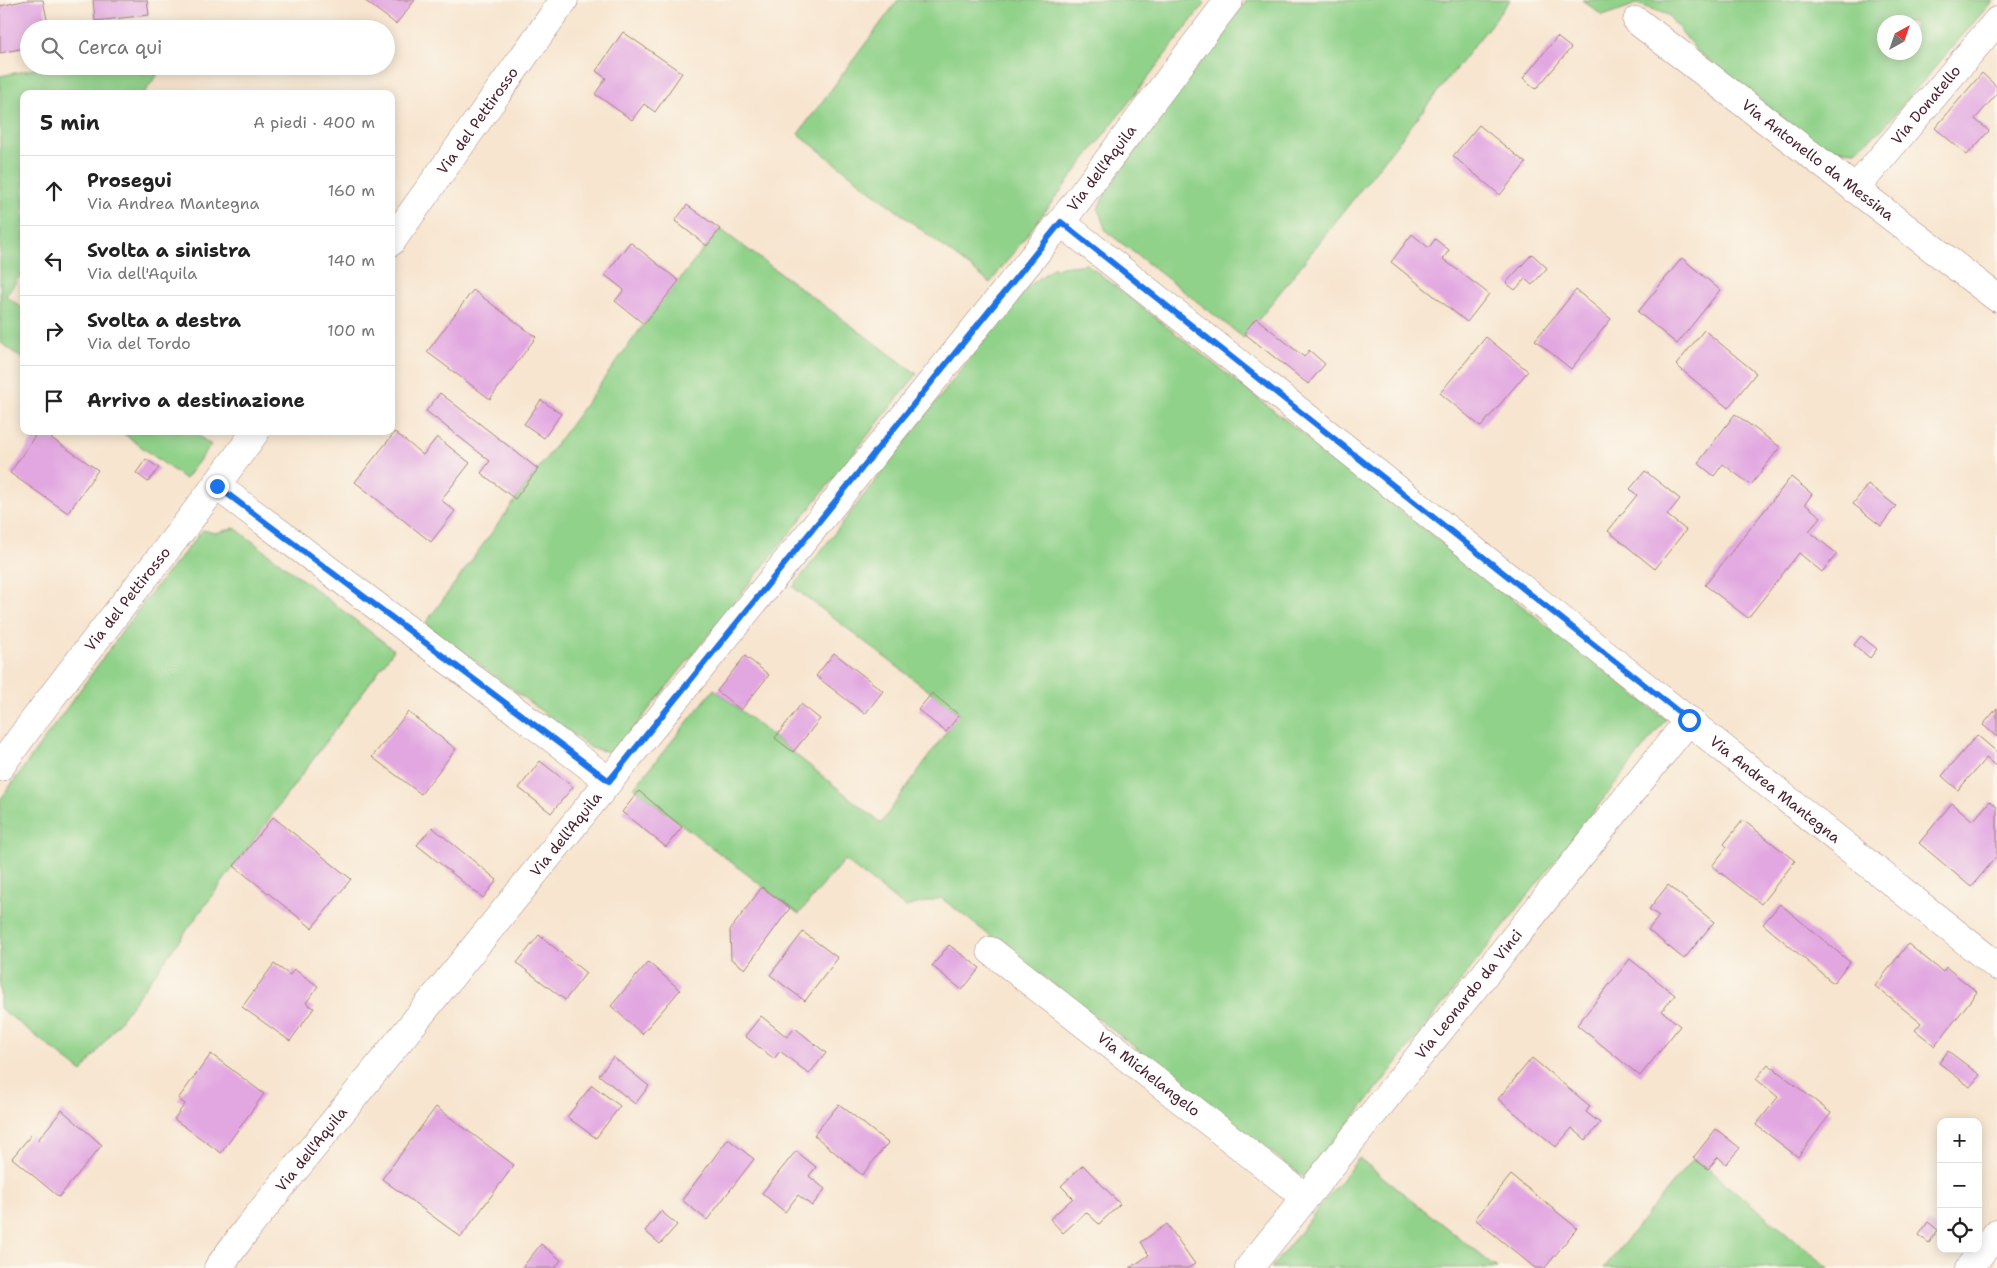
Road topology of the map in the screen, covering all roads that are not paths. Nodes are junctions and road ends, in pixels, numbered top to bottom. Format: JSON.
{"nodes":[{"id":1,"x":564,"y":0,"type":"edge"},
{"id":2,"x":1227,"y":1,"type":"edge"},
{"id":3,"x":1638,"y":21,"type":"dead end"},
{"id":4,"x":1997,"y":21,"type":"edge"},
{"id":5,"x":1855,"y":189,"type":"junction"},
{"id":6,"x":1061,"y":222,"type":"junction"},
{"id":7,"x":395,"y":236,"type":"edge"},
{"id":8,"x":1997,"y":298,"type":"edge"},
{"id":9,"x":253,"y":435,"type":"edge"},
{"id":10,"x":217,"y":486,"type":"junction"},
{"id":11,"x":1689,"y":720,"type":"junction"},
{"id":12,"x":0,"y":767,"type":"edge"},
{"id":13,"x":609,"y":781,"type":"junction"},
{"id":14,"x":991,"y":951,"type":"dead end"},
{"id":15,"x":1997,"y":966,"type":"edge"},
{"id":16,"x":1305,"y":1198,"type":"junction"},
{"id":17,"x":1997,"y":1233,"type":"edge"},
{"id":18,"x":218,"y":1268,"type":"edge"},
{"id":19,"x":1248,"y":1268,"type":"edge"},
{"id":20,"x":1969,"y":1268,"type":"edge"}],
"edges":[{"from":1,"to":7,"type":"street","name":"Via del Pettirosso"},
{"from":2,"to":6,"type":"street","name":"Via dell'Aquila"},
{"from":3,"to":5,"type":"street","name":"Via Antonello da Messina"},
{"from":4,"to":5,"type":"street","name":"Via Donatello"},
{"from":5,"to":8,"type":"street","name":"Via Antonello da Messina"},
{"from":6,"to":11,"type":"street","name":"Via Andrea Mantegna"},
{"from":6,"to":13,"type":"street","name":"Via dell'Aquila"},
{"from":9,"to":10,"type":"street","name":"Via del Pettirosso"},
{"from":10,"to":12,"type":"street","name":"Via del Pettirosso"},
{"from":10,"to":13,"type":"street"},
{"from":11,"to":15,"type":"street","name":"Via Andrea Mantegna"},
{"from":11,"to":16,"type":"street","name":"Via Leonardo da Vinci"},
{"from":13,"to":18,"type":"street","name":"Via dell'Aquila"},
{"from":14,"to":16,"type":"street","name":"Via Michelangelo"},
{"from":16,"to":19,"type":"street","name":"Via Leonardo da Vinci"},
{"from":17,"to":20,"type":"street"}]}
